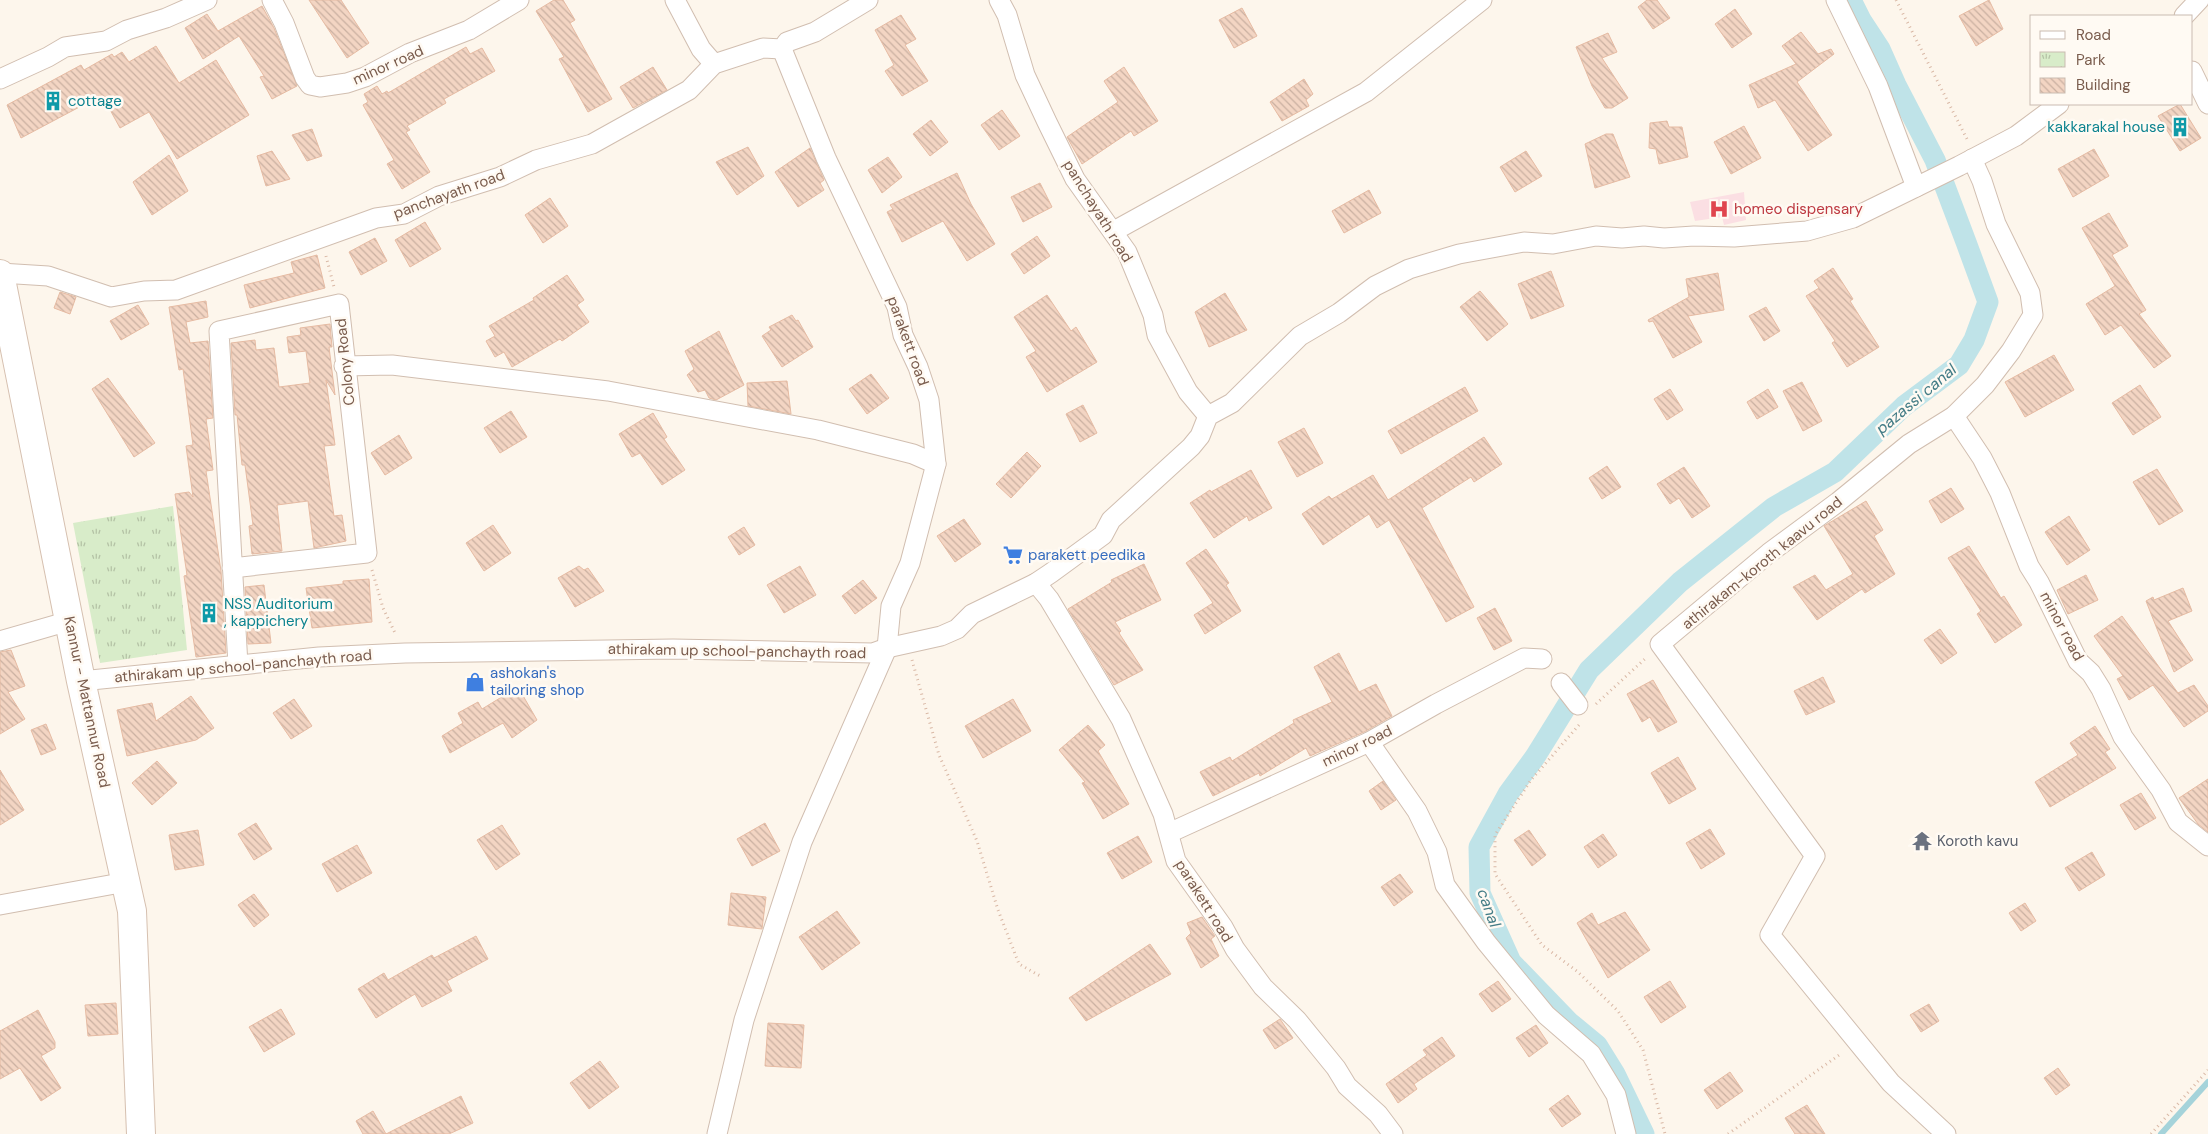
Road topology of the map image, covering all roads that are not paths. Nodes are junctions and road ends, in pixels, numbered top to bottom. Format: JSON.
{"nodes":[{"id":1,"x":207,"y":0,"type":"edge"},
{"id":2,"x":272,"y":0,"type":"edge"},
{"id":3,"x":518,"y":0,"type":"edge"},
{"id":4,"x":674,"y":0,"type":"edge"},
{"id":5,"x":868,"y":0,"type":"edge"},
{"id":6,"x":999,"y":0,"type":"edge"},
{"id":7,"x":1482,"y":0,"type":"edge"},
{"id":8,"x":1836,"y":0,"type":"edge"},
{"id":9,"x":2199,"y":0,"type":"edge"},
{"id":10,"x":2185,"y":15,"type":"edge"},
{"id":11,"x":782,"y":49,"type":"junction"},
{"id":12,"x":714,"y":64,"type":"junction"},
{"id":13,"x":2193,"y":73,"type":"edge"},
{"id":14,"x":0,"y":79,"type":"edge"},
{"id":15,"x":2208,"y":104,"type":"edge"},
{"id":16,"x":2057,"y":105,"type":"edge"},
{"id":17,"x":1974,"y":158,"type":"junction"},
{"id":18,"x":1916,"y":186,"type":"junction"},
{"id":19,"x":1114,"y":231,"type":"junction"},
{"id":20,"x":0,"y":274,"type":"edge"},
{"id":21,"x":344,"y":366,"type":"junction"},
{"id":22,"x":1208,"y":416,"type":"junction"},
{"id":23,"x":1954,"y":416,"type":"junction"},
{"id":24,"x":936,"y":464,"type":"junction"},
{"id":25,"x":232,"y":568,"type":"junction"},
{"id":26,"x":1036,"y":583,"type":"junction"},
{"id":27,"x":69,"y":621,"type":"junction"},
{"id":28,"x":0,"y":641,"type":"edge"},
{"id":29,"x":887,"y":648,"type":"junction"},
{"id":30,"x":1542,"y":659,"type":"dead end"},
{"id":31,"x":238,"y":665,"type":"junction"},
{"id":32,"x":81,"y":681,"type":"junction"},
{"id":33,"x":1560,"y":683,"type":"dead end"},
{"id":34,"x":1588,"y":709,"type":"road end"},
{"id":35,"x":1369,"y":742,"type":"junction"},
{"id":36,"x":1169,"y":833,"type":"junction"},
{"id":37,"x":2208,"y":846,"type":"edge"},
{"id":38,"x":126,"y":882,"type":"junction"},
{"id":39,"x":0,"y":905,"type":"edge"},
{"id":40,"x":141,"y":1134,"type":"edge"},
{"id":41,"x":717,"y":1134,"type":"edge"},
{"id":42,"x":1394,"y":1134,"type":"edge"},
{"id":43,"x":1626,"y":1134,"type":"edge"},
{"id":44,"x":1946,"y":1134,"type":"edge"}],
"edges":[{"from":1,"to":14,"type":"street"},
{"from":2,"to":3,"type":"street","name":"minor road"},
{"from":4,"to":12,"type":"street"},
{"from":5,"to":11,"type":"street","name":"panchayath road"},
{"from":6,"to":19,"type":"street","name":"panchayath road"},
{"from":7,"to":19,"type":"street"},
{"from":8,"to":18,"type":"street"},
{"from":9,"to":10,"type":"street"},
{"from":11,"to":12,"type":"street","name":"panchayath road"},
{"from":11,"to":24,"type":"street","name":"parakett road"},
{"from":12,"to":20,"type":"street","name":"panchayath road"},
{"from":13,"to":15,"type":"street"},
{"from":16,"to":17,"type":"street"},
{"from":17,"to":18,"type":"street"},
{"from":17,"to":23,"type":"street","name":"athirakam-koroth kaavu road"},
{"from":18,"to":22,"type":"street"},
{"from":19,"to":22,"type":"street","name":"panchayath road"},
{"from":20,"to":27,"type":"main road","name":"Kannur - Mattannur Road"},
{"from":21,"to":24,"type":"street"},
{"from":21,"to":25,"type":"street","name":"Colony Road"},
{"from":21,"to":25,"type":"street","name":"Colony Road"},
{"from":22,"to":26,"type":"street","name":"athirakam up school-panchayth road"},
{"from":23,"to":37,"type":"street","name":"minor road"},
{"from":23,"to":44,"type":"street","name":"athirakam-koroth kaavu road"},
{"from":24,"to":29,"type":"street","name":"parakett road"},
{"from":25,"to":31,"type":"street","name":"Colony Road"},
{"from":26,"to":29,"type":"street","name":"athirakam up school-panchayth road"},
{"from":26,"to":36,"type":"street","name":"parakett road"},
{"from":27,"to":28,"type":"street"},
{"from":27,"to":32,"type":"main road","name":"Kannur - Mattannur Road"},
{"from":29,"to":31,"type":"street","name":"athirakam up school-panchayth road"},
{"from":29,"to":41,"type":"street","name":"parakett road"},
{"from":30,"to":35,"type":"street","name":"minor road"},
{"from":31,"to":32,"type":"street","name":"athirakam up school-panchayth road"},
{"from":32,"to":38,"type":"main road","name":"Kannur - Mattannur Road"},
{"from":33,"to":34,"type":"street"},
{"from":35,"to":36,"type":"street","name":"minor road"},
{"from":35,"to":43,"type":"street"},
{"from":36,"to":42,"type":"street","name":"parakett road"},
{"from":38,"to":39,"type":"street"},
{"from":38,"to":40,"type":"main road","name":"Kannur - Mattannur Road"}]}
